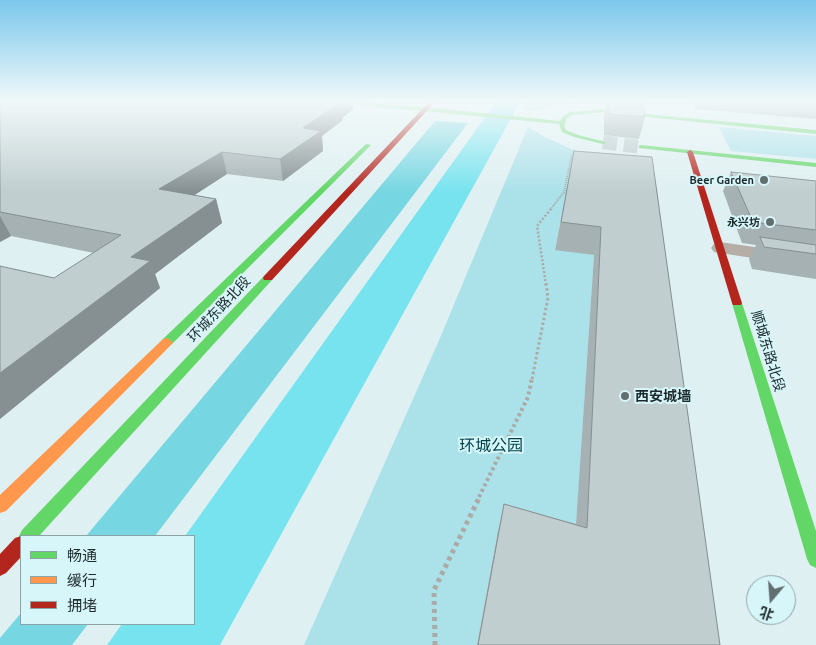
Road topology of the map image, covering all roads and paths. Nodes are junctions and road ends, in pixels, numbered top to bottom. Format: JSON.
{"nodes":[{"id":1,"x":404,"y":132,"type":"edge"},
{"id":2,"x":567,"y":132,"type":"edge"},
{"id":3,"x":378,"y":135,"type":"dead end"},
{"id":4,"x":576,"y":136,"type":"junction"},
{"id":5,"x":603,"y":142,"type":"tunnel mouth"},
{"id":6,"x":641,"y":147,"type":"tunnel mouth"},
{"id":7,"x":690,"y":152,"type":"junction"},
{"id":8,"x":816,"y":165,"type":"edge"},
{"id":9,"x":720,"y":248,"type":"junction"},
{"id":10,"x":816,"y":262,"type":"edge"},
{"id":11,"x":0,"y":506,"type":"edge"},
{"id":12,"x":29,"y":535,"type":"edge"},
{"id":13,"x":20,"y":545,"type":"edge"},
{"id":14,"x":816,"y":559,"type":"edge"},
{"id":15,"x":0,"y":567,"type":"edge"},
{"id":16,"x":435,"y":645,"type":"edge"}],
"edges":[{"from":1,"to":12,"type":"main road","name":"环城东路北段"},
{"from":2,"to":4,"type":"main road"},
{"from":3,"to":11,"type":"main road","name":"环城东路北段"},
{"from":4,"to":5,"type":"main road"},
{"from":4,"to":16,"type":"path"},
{"from":6,"to":7,"type":"main road"},
{"from":7,"to":8,"type":"main road"},
{"from":7,"to":9,"type":"main road","name":"顺城东路北段"},
{"from":9,"to":10,"type":"street"},
{"from":9,"to":14,"type":"main road","name":"顺城东路北段"},
{"from":13,"to":15,"type":"main road"}]}
